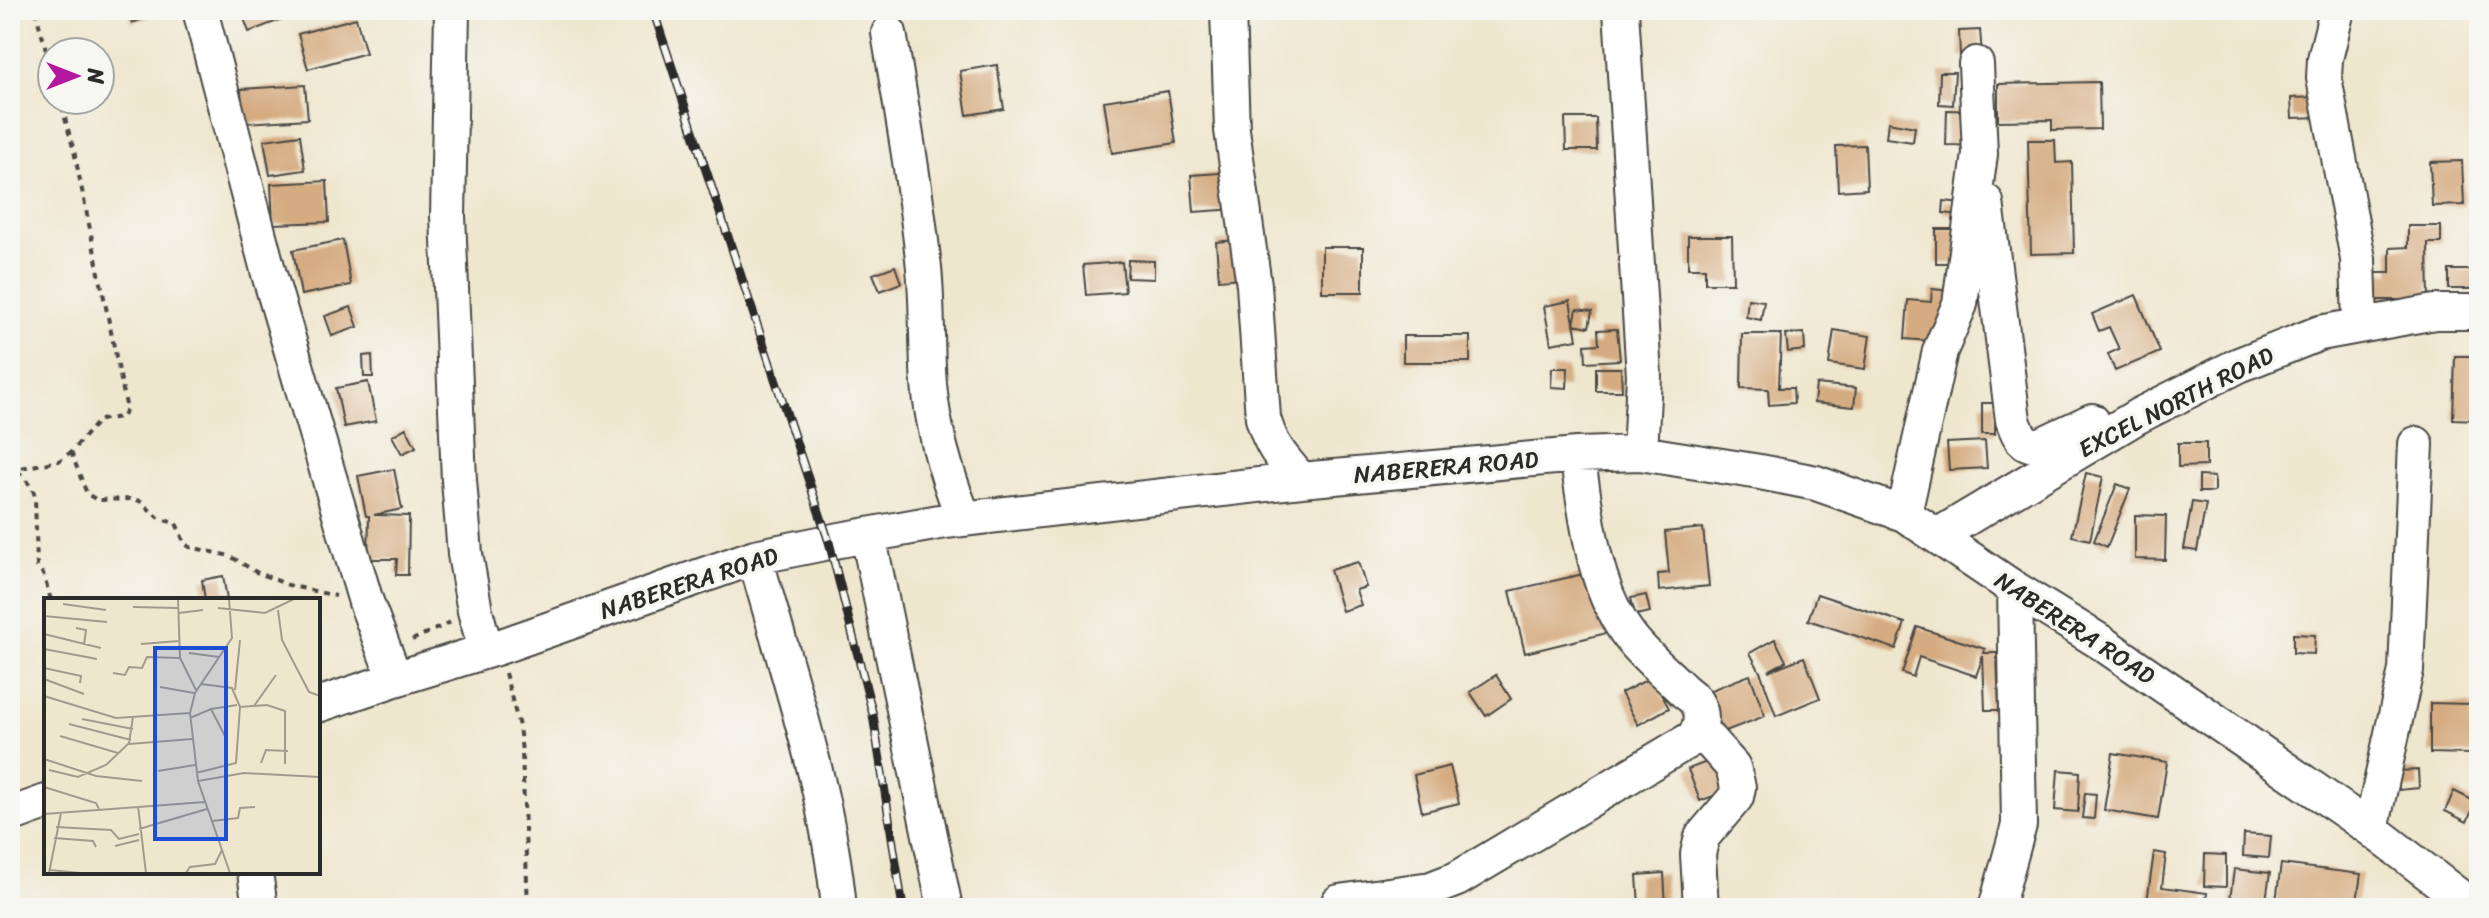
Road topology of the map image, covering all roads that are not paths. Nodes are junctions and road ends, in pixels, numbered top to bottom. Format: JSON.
{"nodes":[{"id":1,"x":200,"y":10,"type":"edge"},
{"id":2,"x":452,"y":10,"type":"edge"},
{"id":3,"x":1228,"y":10,"type":"edge"},
{"id":4,"x":1621,"y":10,"type":"edge"},
{"id":5,"x":2337,"y":10,"type":"edge"},
{"id":6,"x":889,"y":33,"type":"dead end"},
{"id":7,"x":1976,"y":64,"type":"dead end"},
{"id":8,"x":1980,"y":154,"type":"junction"},
{"id":9,"x":2479,"y":312,"type":"edge"},
{"id":10,"x":2360,"y":324,"type":"junction"},
{"id":11,"x":2138,"y":416,"type":"junction"},
{"id":12,"x":2416,"y":444,"type":"dead end"},
{"id":13,"x":1640,"y":453,"type":"junction"},
{"id":14,"x":1577,"y":455,"type":"junction"},
{"id":15,"x":1301,"y":480,"type":"junction"},
{"id":16,"x":1904,"y":514,"type":"junction"},
{"id":17,"x":964,"y":519,"type":"junction"},
{"id":18,"x":868,"y":535,"type":"junction"},
{"id":19,"x":1937,"y":536,"type":"junction"},
{"id":20,"x":755,"y":557,"type":"junction"},
{"id":21,"x":2015,"y":589,"type":"junction"},
{"id":22,"x":492,"y":649,"type":"junction"},
{"id":23,"x":395,"y":679,"type":"junction"},
{"id":24,"x":320,"y":704,"type":"edge"},
{"id":25,"x":1700,"y":730,"type":"junction"},
{"id":26,"x":44,"y":803,"type":"edge"},
{"id":27,"x":10,"y":815,"type":"edge"},
{"id":28,"x":2371,"y":829,"type":"junction"},
{"id":29,"x":255,"y":874,"type":"edge"},
{"id":30,"x":1339,"y":902,"type":"dead end"},
{"id":31,"x":260,"y":908,"type":"edge"},
{"id":32,"x":839,"y":908,"type":"edge"},
{"id":33,"x":945,"y":908,"type":"edge"},
{"id":34,"x":1701,"y":908,"type":"edge"},
{"id":35,"x":1996,"y":908,"type":"edge"},
{"id":36,"x":2474,"y":908,"type":"edge"}],
"edges":[{"from":1,"to":23,"type":"street"},
{"from":2,"to":22,"type":"street"},
{"from":3,"to":15,"type":"street"},
{"from":4,"to":13,"type":"street"},
{"from":5,"to":10,"type":"street"},
{"from":6,"to":17,"type":"street"},
{"from":7,"to":8,"type":"street"},
{"from":8,"to":11,"type":"street"},
{"from":8,"to":16,"type":"street"},
{"from":9,"to":10,"type":"street","name":"EXCEL NORTH ROAD"},
{"from":10,"to":11,"type":"street","name":"EXCEL NORTH ROAD"},
{"from":11,"to":19,"type":"street","name":"EXCEL NORTH ROAD"},
{"from":12,"to":28,"type":"street"},
{"from":13,"to":14,"type":"street","name":"NABERERA ROAD"},
{"from":13,"to":16,"type":"street","name":"NABERERA ROAD"},
{"from":14,"to":15,"type":"street","name":"NABERERA ROAD"},
{"from":14,"to":25,"type":"street"},
{"from":15,"to":17,"type":"street","name":"NABERERA ROAD"},
{"from":16,"to":19,"type":"street","name":"NABERERA ROAD"},
{"from":17,"to":18,"type":"street","name":"NABERERA ROAD"},
{"from":18,"to":20,"type":"street","name":"NABERERA ROAD"},
{"from":18,"to":33,"type":"street"},
{"from":19,"to":21,"type":"street","name":"NABERERA ROAD"},
{"from":20,"to":22,"type":"street","name":"NABERERA ROAD"},
{"from":20,"to":32,"type":"street"},
{"from":21,"to":28,"type":"street","name":"NABERERA ROAD"},
{"from":21,"to":35,"type":"street"},
{"from":22,"to":23,"type":"street","name":"NABERERA ROAD"},
{"from":23,"to":24,"type":"street","name":"NABERERA ROAD"},
{"from":25,"to":30,"type":"street"},
{"from":25,"to":34,"type":"street"},
{"from":26,"to":27,"type":"street"},
{"from":28,"to":36,"type":"street","name":"NABERERA ROAD"},
{"from":29,"to":31,"type":"street"}]}
